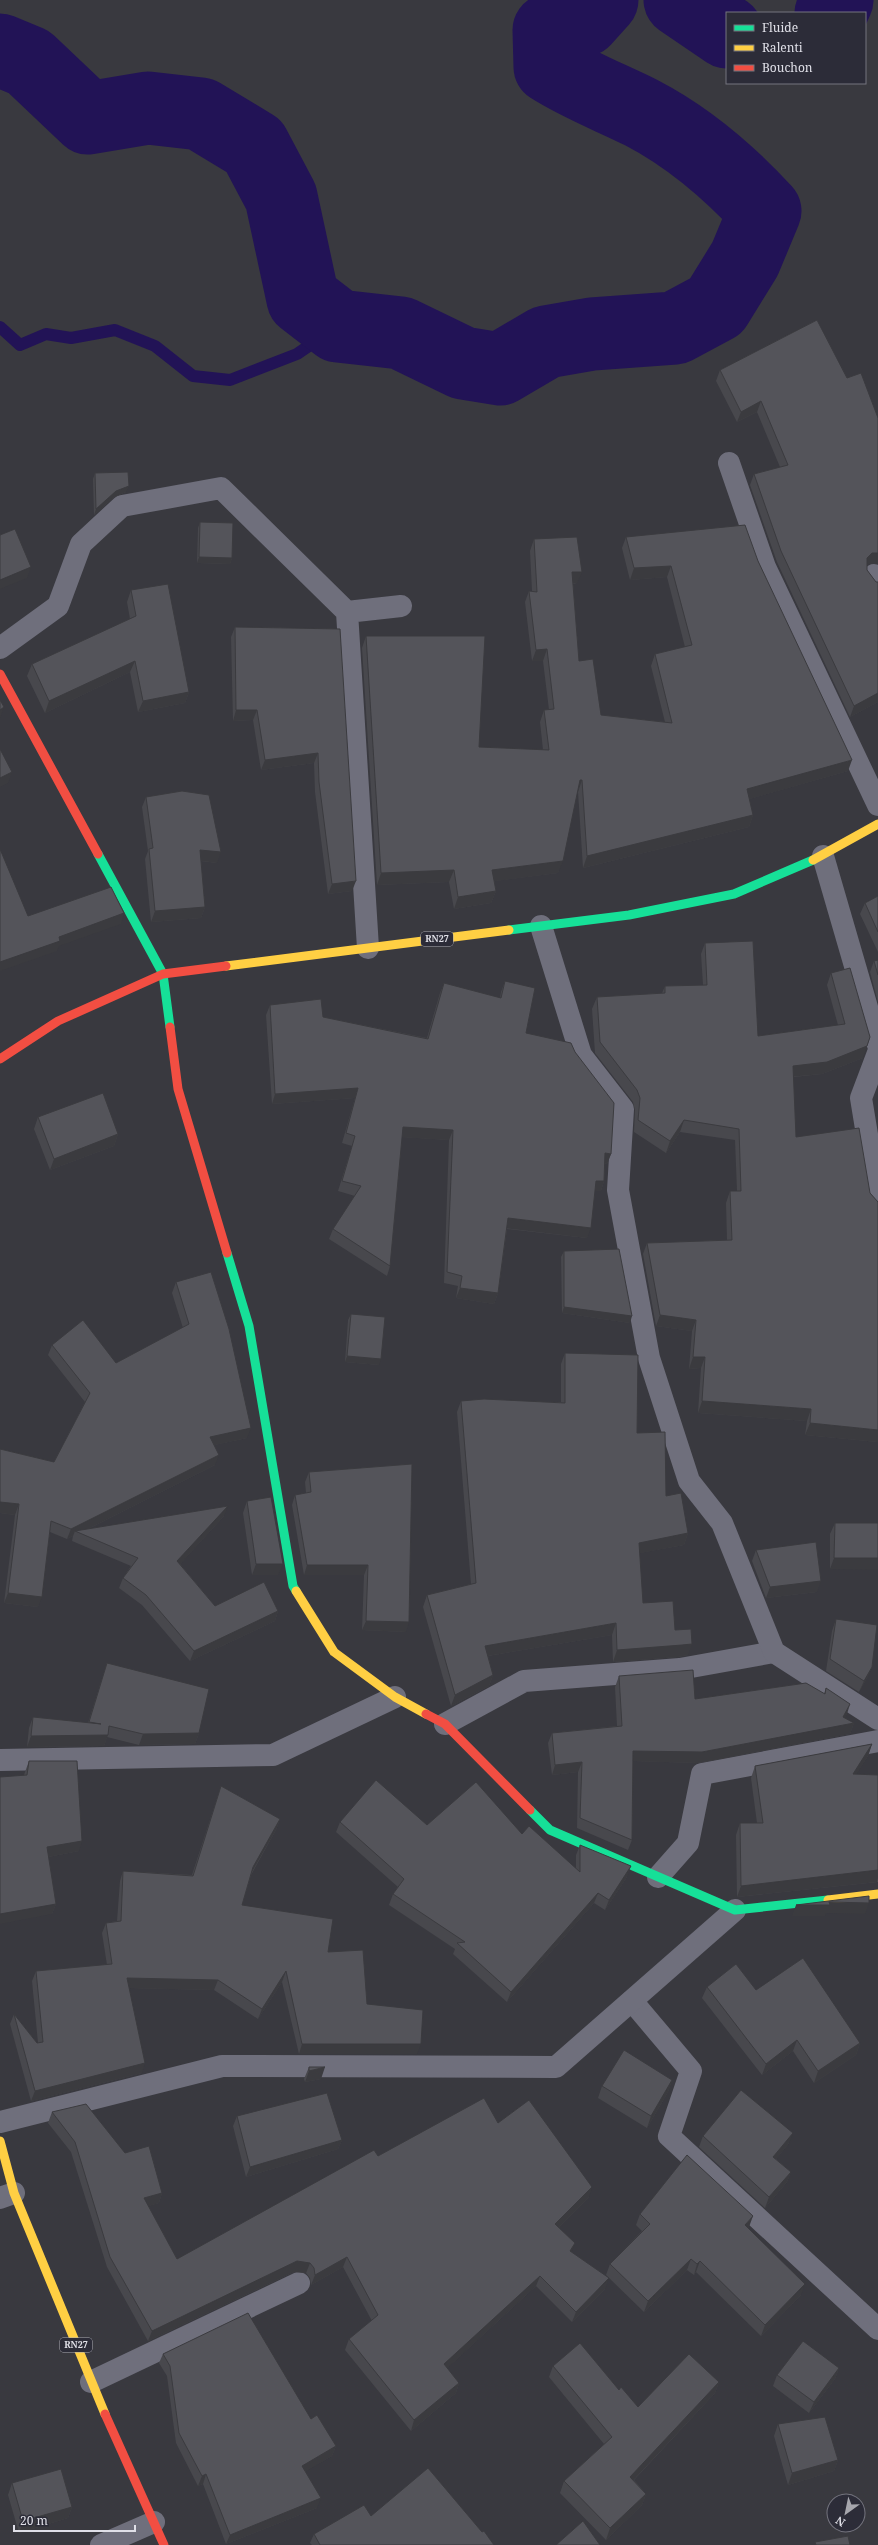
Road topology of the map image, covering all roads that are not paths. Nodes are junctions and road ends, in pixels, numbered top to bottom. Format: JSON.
{"nodes":[{"id":1,"x":729,"y":463,"type":"dead end"},
{"id":2,"x":401,"y":606,"type":"dead end"},
{"id":3,"x":347,"y":612,"type":"junction"},
{"id":4,"x":0,"y":648,"type":"edge"},
{"id":5,"x":0,"y":674,"type":"edge"},
{"id":6,"x":878,"y":805,"type":"edge"},
{"id":7,"x":878,"y":824,"type":"edge"},
{"id":8,"x":823,"y":856,"type":"junction"},
{"id":9,"x":542,"y":926,"type":"junction"},
{"id":10,"x":368,"y":948,"type":"junction"},
{"id":11,"x":163,"y":974,"type":"junction"},
{"id":12,"x":878,"y":1045,"type":"edge"},
{"id":13,"x":878,"y":1053,"type":"edge"},
{"id":14,"x":0,"y":1059,"type":"edge"},
{"id":15,"x":870,"y":1095,"type":"edge"},
{"id":16,"x":878,"y":1202,"type":"edge"},
{"id":17,"x":774,"y":1652,"type":"junction"},
{"id":18,"x":395,"y":1697,"type":"junction"},
{"id":19,"x":878,"y":1719,"type":"edge"},
{"id":20,"x":445,"y":1724,"type":"junction"},
{"id":21,"x":878,"y":1741,"type":"edge"},
{"id":22,"x":0,"y":1760,"type":"edge"},
{"id":23,"x":658,"y":1877,"type":"junction"},
{"id":24,"x":878,"y":1894,"type":"edge"},
{"id":25,"x":736,"y":1910,"type":"junction"},
{"id":26,"x":632,"y":2000,"type":"junction"},
{"id":27,"x":0,"y":2122,"type":"edge"},
{"id":28,"x":0,"y":2141,"type":"edge"},
{"id":29,"x":7,"y":2196,"type":"edge"},
{"id":30,"x":299,"y":2283,"type":"dead end"},
{"id":31,"x":878,"y":2329,"type":"edge"},
{"id":32,"x":91,"y":2382,"type":"junction"},
{"id":33,"x":154,"y":2522,"type":"junction"},
{"id":34,"x":101,"y":2545,"type":"edge"},
{"id":35,"x":164,"y":2545,"type":"edge"}],
"edges":[{"from":1,"to":6,"type":"street"},
{"from":2,"to":3,"type":"street"},
{"from":3,"to":4,"type":"street"},
{"from":3,"to":10,"type":"street"},
{"from":5,"to":11,"type":"street"},
{"from":7,"to":8,"type":"street","number":"RN27"},
{"from":8,"to":9,"type":"street","number":"RN27"},
{"from":8,"to":12,"type":"street"},
{"from":9,"to":10,"type":"street","number":"RN27"},
{"from":9,"to":17,"type":"street"},
{"from":10,"to":11,"type":"street","number":"RN27"},
{"from":11,"to":14,"type":"street","number":"RN27"},
{"from":11,"to":18,"type":"street"},
{"from":13,"to":15,"type":"street"},
{"from":15,"to":16,"type":"street"},
{"from":17,"to":19,"type":"street"},
{"from":17,"to":20,"type":"street"},
{"from":18,"to":20,"type":"street"},
{"from":18,"to":22,"type":"street"},
{"from":20,"to":23,"type":"street"},
{"from":21,"to":23,"type":"street"},
{"from":23,"to":25,"type":"street"},
{"from":24,"to":25,"type":"street"},
{"from":25,"to":26,"type":"street"},
{"from":26,"to":27,"type":"street"},
{"from":26,"to":31,"type":"street"},
{"from":28,"to":29,"type":"street","number":"RN27"},
{"from":29,"to":32,"type":"street","number":"RN27"},
{"from":30,"to":32,"type":"street"},
{"from":32,"to":33,"type":"street","number":"RN27"},
{"from":33,"to":34,"type":"street"},
{"from":33,"to":35,"type":"street","number":"RN27"}]}
